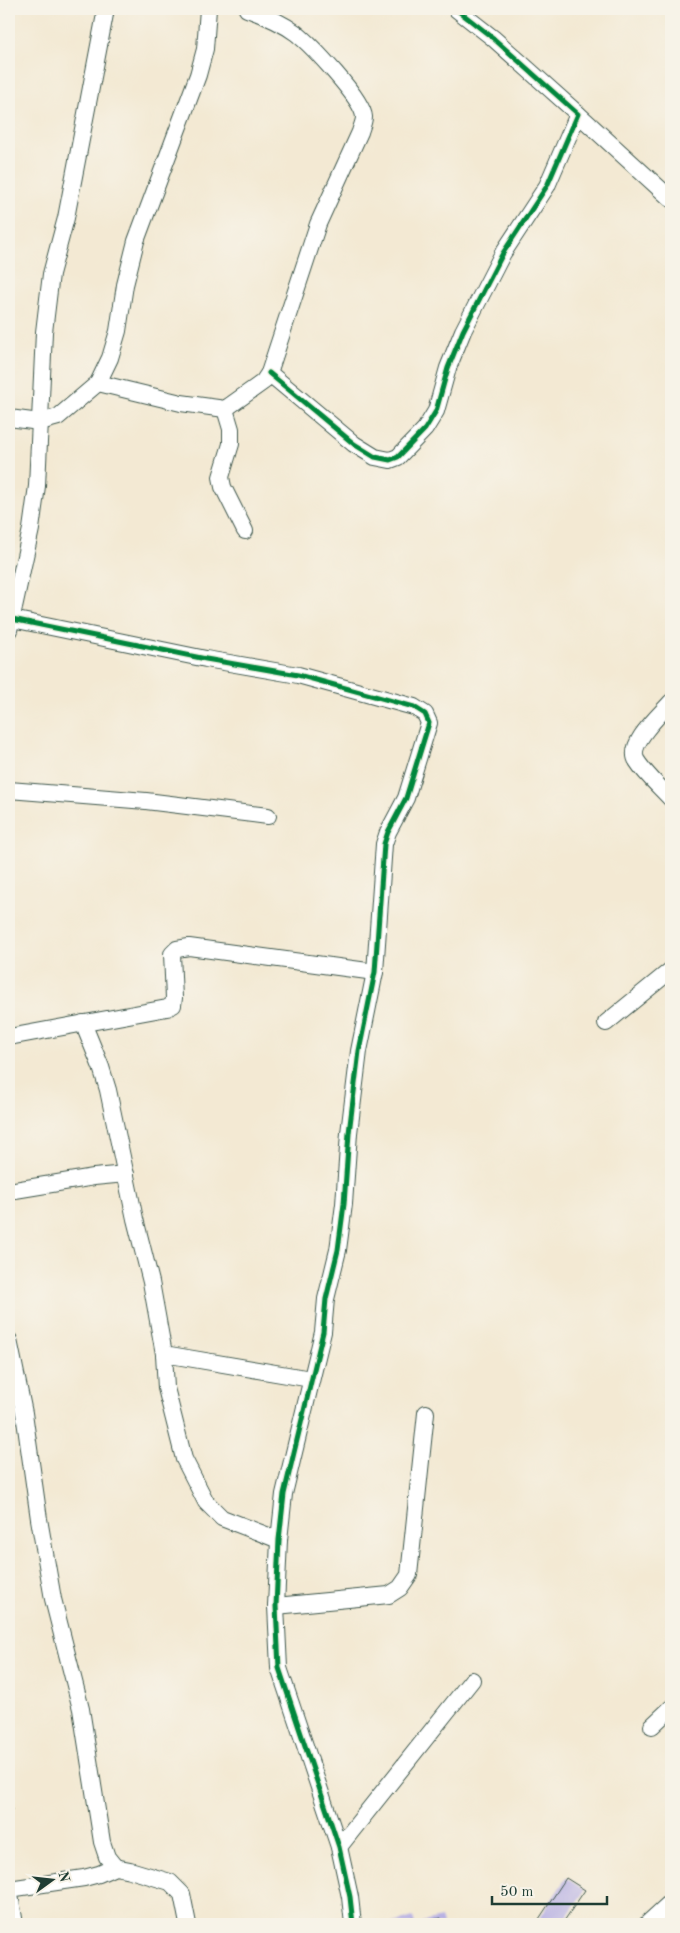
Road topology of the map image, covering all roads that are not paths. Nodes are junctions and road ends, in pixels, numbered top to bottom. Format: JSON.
{"nodes":[{"id":1,"x":106,"y":9,"type":"edge"},
{"id":2,"x":208,"y":9,"type":"edge"},
{"id":3,"x":247,"y":9,"type":"edge"},
{"id":4,"x":456,"y":9,"type":"edge"},
{"id":5,"x":578,"y":114,"type":"junction"},
{"id":6,"x":671,"y":199,"type":"edge"},
{"id":7,"x":269,"y":373,"type":"junction"},
{"id":8,"x":98,"y":383,"type":"junction"},
{"id":9,"x":225,"y":409,"type":"junction"},
{"id":10,"x":9,"y":418,"type":"edge"},
{"id":11,"x":40,"y":422,"type":"junction"},
{"id":12,"x":245,"y":531,"type":"dead end"},
{"id":13,"x":10,"y":625,"type":"edge"},
{"id":14,"x":671,"y":702,"type":"edge"},
{"id":15,"x":9,"y":790,"type":"edge"},
{"id":16,"x":671,"y":799,"type":"edge"},
{"id":17,"x":268,"y":816,"type":"dead end"},
{"id":18,"x":671,"y":970,"type":"edge"},
{"id":19,"x":375,"y":972,"type":"junction"},
{"id":20,"x":83,"y":1023,"type":"junction"},
{"id":21,"x":606,"y":1023,"type":"dead end"},
{"id":22,"x":9,"y":1037,"type":"edge"},
{"id":23,"x":126,"y":1174,"type":"junction"},
{"id":24,"x":9,"y":1191,"type":"edge"},
{"id":25,"x":9,"y":1340,"type":"edge"},
{"id":26,"x":164,"y":1354,"type":"junction"},
{"id":27,"x":311,"y":1379,"type":"junction"},
{"id":28,"x":426,"y":1413,"type":"dead end"},
{"id":29,"x":279,"y":1540,"type":"junction"},
{"id":30,"x":276,"y":1606,"type":"junction"},
{"id":31,"x":472,"y":1680,"type":"dead end"},
{"id":32,"x":671,"y":1708,"type":"edge"},
{"id":33,"x":652,"y":1726,"type":"dead end"},
{"id":34,"x":339,"y":1847,"type":"junction"},
{"id":35,"x":115,"y":1867,"type":"junction"},
{"id":36,"x":9,"y":1889,"type":"edge"},
{"id":37,"x":671,"y":1902,"type":"edge"},
{"id":38,"x":15,"y":1924,"type":"edge"},
{"id":39,"x":188,"y":1924,"type":"edge"},
{"id":40,"x":353,"y":1924,"type":"edge"},
{"id":41,"x":647,"y":1924,"type":"edge"}],
"edges":[{"from":1,"to":11,"type":"street"},
{"from":2,"to":8,"type":"street"},
{"from":3,"to":7,"type":"street"},
{"from":4,"to":5,"type":"street"},
{"from":5,"to":6,"type":"street"},
{"from":5,"to":7,"type":"street"},
{"from":7,"to":9,"type":"street"},
{"from":8,"to":9,"type":"street"},
{"from":8,"to":11,"type":"street"},
{"from":9,"to":12,"type":"street"},
{"from":10,"to":11,"type":"street"},
{"from":11,"to":13,"type":"street"},
{"from":13,"to":19,"type":"street"},
{"from":14,"to":16,"type":"street"},
{"from":15,"to":17,"type":"street"},
{"from":18,"to":21,"type":"street"},
{"from":19,"to":20,"type":"street"},
{"from":19,"to":27,"type":"street"},
{"from":20,"to":22,"type":"street"},
{"from":20,"to":23,"type":"street"},
{"from":23,"to":24,"type":"street"},
{"from":23,"to":26,"type":"street"},
{"from":25,"to":35,"type":"street"},
{"from":26,"to":27,"type":"street"},
{"from":26,"to":29,"type":"street"},
{"from":27,"to":29,"type":"street"},
{"from":28,"to":30,"type":"street"},
{"from":29,"to":30,"type":"street"},
{"from":30,"to":34,"type":"street"},
{"from":31,"to":34,"type":"street"},
{"from":32,"to":33,"type":"street"},
{"from":34,"to":40,"type":"street"},
{"from":35,"to":36,"type":"street"},
{"from":35,"to":39,"type":"street"},
{"from":36,"to":38,"type":"street"},
{"from":37,"to":41,"type":"street"}]}
